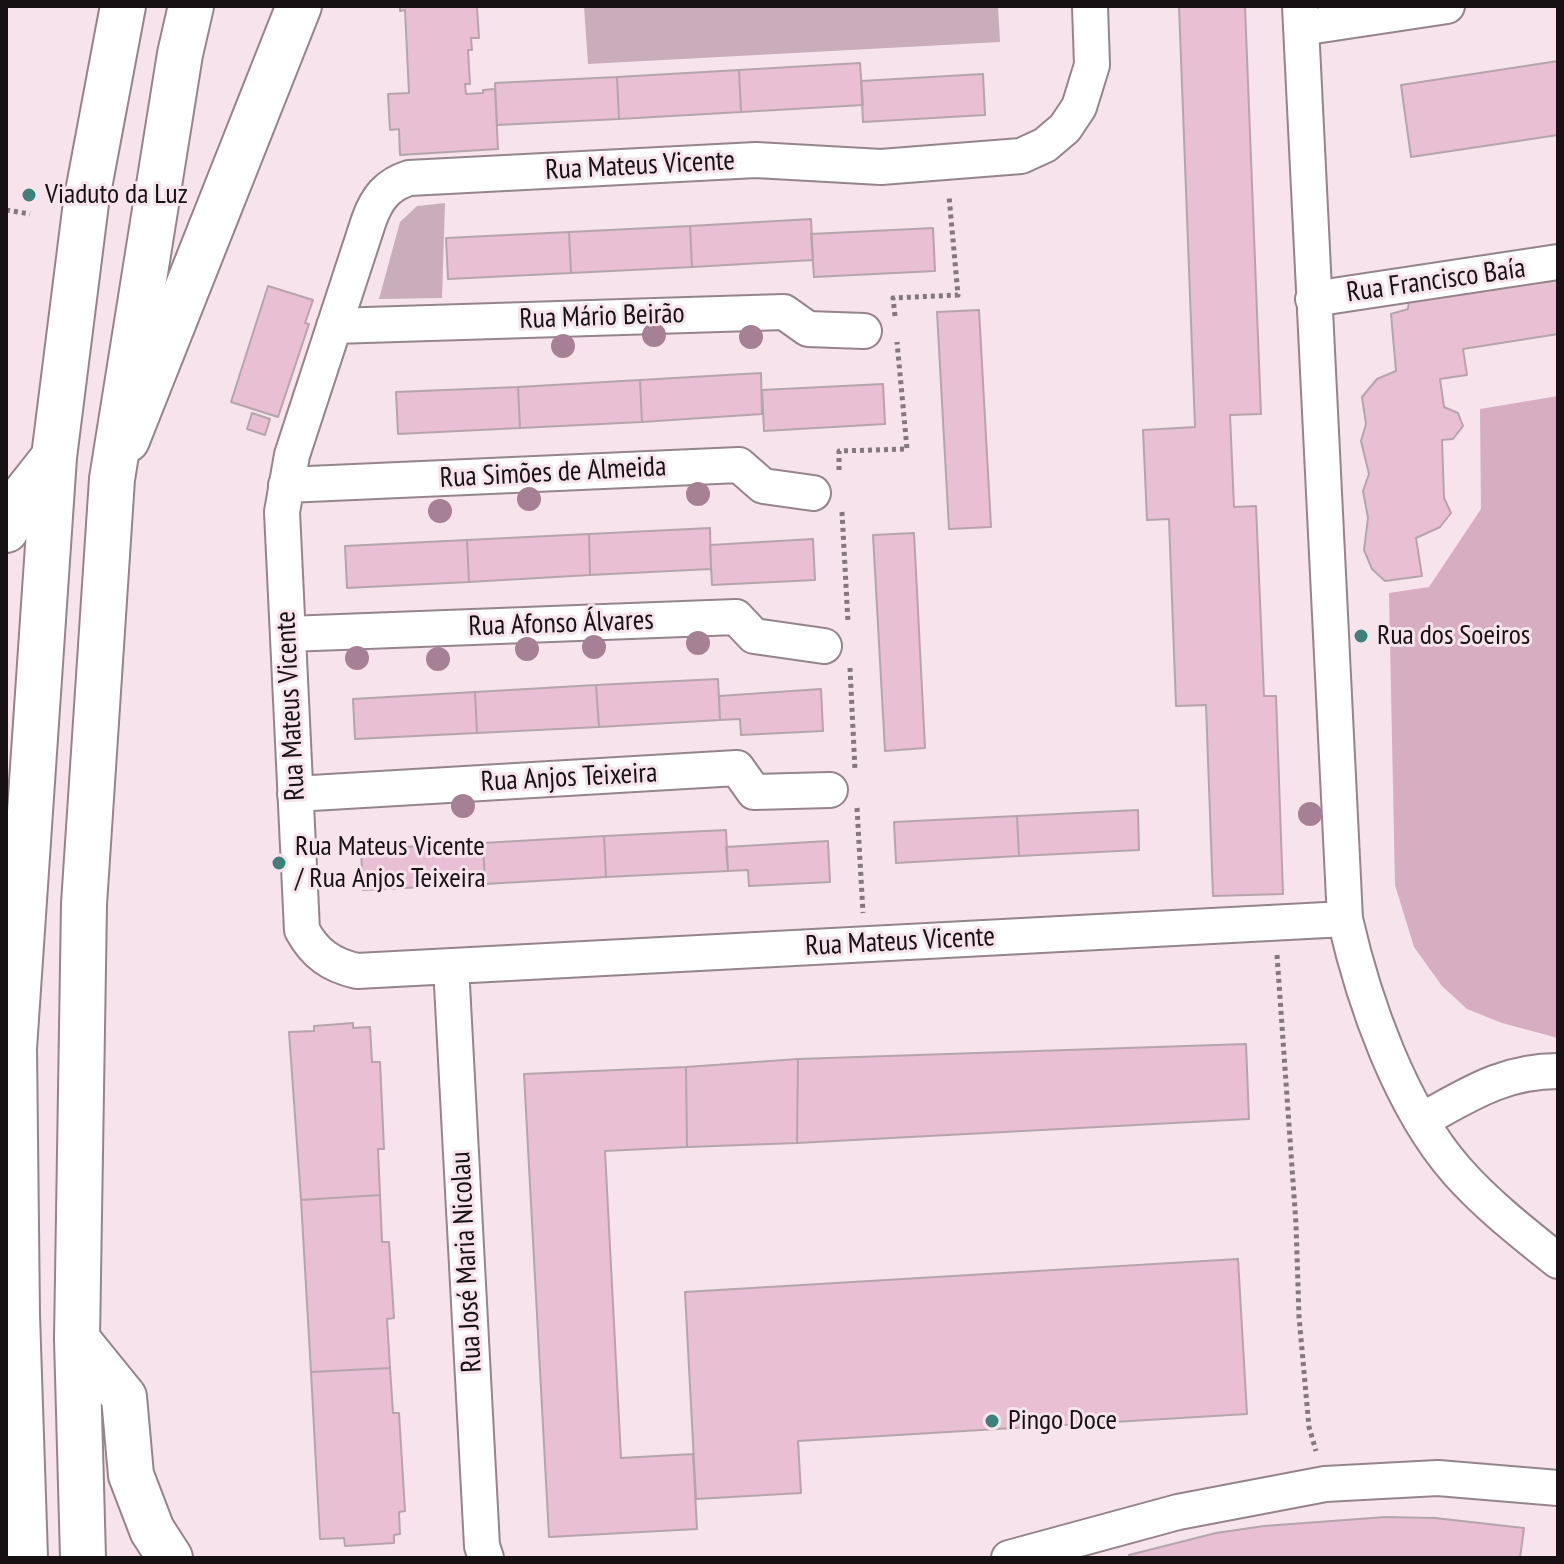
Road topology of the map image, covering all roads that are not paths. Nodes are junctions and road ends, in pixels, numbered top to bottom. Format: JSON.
{"nodes":[{"id":1,"x":123,"y":6,"type":"edge"},
{"id":2,"x":191,"y":6,"type":"edge"},
{"id":3,"x":299,"y":6,"type":"edge"},
{"id":4,"x":1090,"y":6,"type":"edge"},
{"id":5,"x":1447,"y":6,"type":"edge"},
{"id":6,"x":1300,"y":17,"type":"edge"},
{"id":7,"x":1558,"y":262,"type":"edge"},
{"id":8,"x":1313,"y":299,"type":"junction"},
{"id":9,"x":334,"y":326,"type":"junction"},
{"id":10,"x":864,"y":331,"type":"dead end"},
{"id":11,"x":54,"y":457,"type":"junction"},
{"id":12,"x":112,"y":479,"type":"junction"},
{"id":13,"x":286,"y":485,"type":"junction"},
{"id":14,"x":831,"y":494,"type":"road end"},
{"id":15,"x":6,"y":530,"type":"edge"},
{"id":16,"x":288,"y":634,"type":"junction"},
{"id":17,"x":836,"y":641,"type":"road end"},
{"id":18,"x":848,"y":788,"type":"road end"},
{"id":19,"x":295,"y":794,"type":"junction"},
{"id":20,"x":1345,"y":919,"type":"junction"},
{"id":21,"x":451,"y":966,"type":"junction"},
{"id":22,"x":10,"y":1039,"type":"edge"},
{"id":23,"x":1558,"y":1071,"type":"edge"},
{"id":24,"x":1422,"y":1120,"type":"junction"},
{"id":25,"x":1558,"y":1261,"type":"edge"},
{"id":26,"x":12,"y":1334,"type":"edge"},
{"id":27,"x":77,"y":1339,"type":"junction"},
{"id":28,"x":1558,"y":1488,"type":"edge"},
{"id":29,"x":25,"y":1558,"type":"edge"},
{"id":30,"x":83,"y":1558,"type":"edge"},
{"id":31,"x":170,"y":1558,"type":"edge"},
{"id":32,"x":486,"y":1558,"type":"edge"},
{"id":33,"x":1009,"y":1558,"type":"edge"}],
"edges":[{"from":1,"to":11,"type":"main road"},
{"from":2,"to":12,"type":"main road"},
{"from":3,"to":12,"type":"main road"},
{"from":4,"to":9,"type":"street","name":"Rua Mateus Vicente"},
{"from":5,"to":6,"type":"street"},
{"from":6,"to":8,"type":"street"},
{"from":7,"to":8,"type":"street","name":"Rua Francisco Baía"},
{"from":8,"to":20,"type":"street"},
{"from":9,"to":10,"type":"street","name":"Rua Mário Beirão"},
{"from":9,"to":13,"type":"street","name":"Rua Mateus Vicente"},
{"from":11,"to":15,"type":"main road"},
{"from":11,"to":22,"type":"main road"},
{"from":12,"to":27,"type":"main road"},
{"from":13,"to":14,"type":"street","name":"Rua Simões de Almeida"},
{"from":13,"to":16,"type":"street","name":"Rua Mateus Vicente"},
{"from":16,"to":17,"type":"street","name":"Rua Afonso Álvares"},
{"from":16,"to":19,"type":"street","name":"Rua Mateus Vicente"},
{"from":18,"to":19,"type":"street","name":"Rua Anjos Teixeira"},
{"from":19,"to":21,"type":"street","name":"Rua Mateus Vicente"},
{"from":20,"to":21,"type":"street","name":"Rua Mateus Vicente"},
{"from":20,"to":24,"type":"street"},
{"from":21,"to":32,"type":"street","name":"Rua José Maria Nicolau"},
{"from":22,"to":26,"type":"main road"},
{"from":23,"to":24,"type":"street"},
{"from":24,"to":25,"type":"street"},
{"from":26,"to":29,"type":"main road"},
{"from":27,"to":30,"type":"main road"},
{"from":27,"to":31,"type":"main road"},
{"from":28,"to":33,"type":"street"}]}
